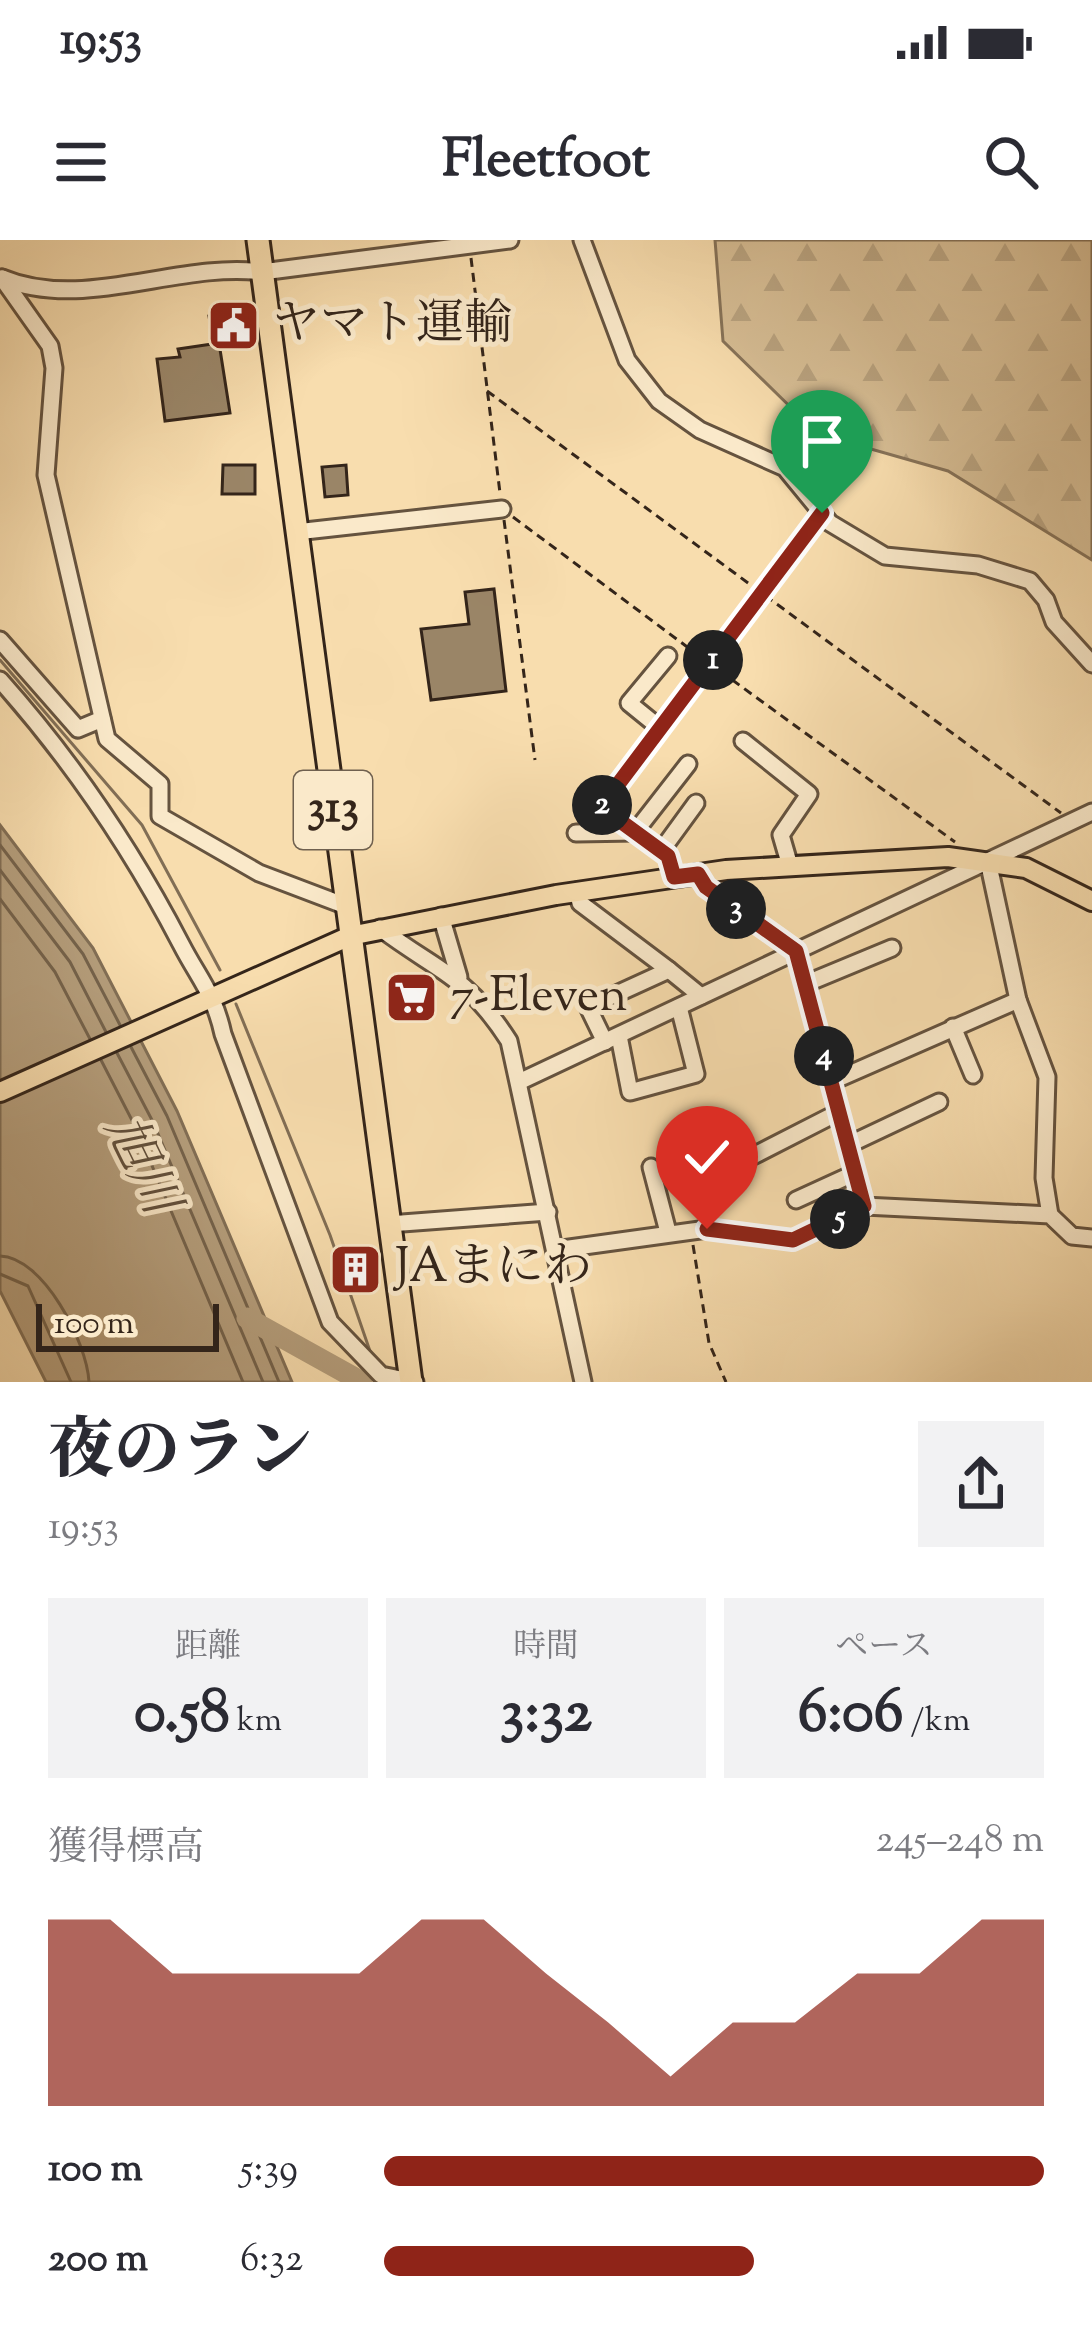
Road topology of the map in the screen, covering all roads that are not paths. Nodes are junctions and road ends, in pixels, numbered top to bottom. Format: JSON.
{"nodes":[{"id":1,"x":257,"y":240,"type":"edge"},
{"id":2,"x":510,"y":240,"type":"edge"},
{"id":3,"x":582,"y":240,"type":"edge"},
{"id":4,"x":464,"y":243,"type":"edge"},
{"id":5,"x":262,"y":272,"type":"junction"},
{"id":6,"x":1,"y":278,"type":"edge"},
{"id":7,"x":502,"y":509,"type":"road end"},
{"id":8,"x":296,"y":532,"type":"junction"},
{"id":9,"x":0,"y":640,"type":"edge"},
{"id":10,"x":668,"y":656,"type":"dead end"},
{"id":11,"x":710,"y":664,"type":"road end"},
{"id":12,"x":1092,"y":664,"type":"edge"},
{"id":13,"x":0,"y":680,"type":"edge"},
{"id":14,"x":102,"y":719,"type":"junction"},
{"id":15,"x":661,"y":729,"type":"junction"},
{"id":16,"x":743,"y":741,"type":"dead end"},
{"id":17,"x":688,"y":764,"type":"dead end"},
{"id":18,"x":696,"y":802,"type":"dead end"},
{"id":19,"x":1092,"y":812,"type":"edge"},
{"id":20,"x":635,"y":832,"type":"junction"},
{"id":21,"x":576,"y":833,"type":"dead end"},
{"id":22,"x":661,"y":851,"type":"junction"},
{"id":23,"x":988,"y":860,"type":"junction"},
{"id":24,"x":790,"y":866,"type":"junction"},
{"id":25,"x":698,"y":874,"type":"junction"},
{"id":26,"x":674,"y":877,"type":"junction"},
{"id":27,"x":577,"y":891,"type":"junction"},
{"id":28,"x":1092,"y":901,"type":"edge"},
{"id":29,"x":346,"y":906,"type":"junction"},
{"id":30,"x":441,"y":916,"type":"junction"},
{"id":31,"x":380,"y":928,"type":"junction"},
{"id":32,"x":350,"y":936,"type":"junction"},
{"id":33,"x":892,"y":948,"type":"dead end"},
{"id":34,"x":796,"y":951,"type":"junction"},
{"id":35,"x":669,"y":970,"type":"junction"},
{"id":36,"x":459,"y":977,"type":"junction"},
{"id":37,"x":805,"y":984,"type":"junction"},
{"id":38,"x":214,"y":994,"type":"junction"},
{"id":39,"x":701,"y":996,"type":"junction"},
{"id":40,"x":1018,"y":1000,"type":"junction"},
{"id":41,"x":679,"y":1007,"type":"junction"},
{"id":42,"x":953,"y":1028,"type":"junction"},
{"id":43,"x":612,"y":1039,"type":"junction"},
{"id":44,"x":973,"y":1075,"type":"dead end"},
{"id":45,"x":521,"y":1081,"type":"junction"},
{"id":46,"x":831,"y":1082,"type":"junction"},
{"id":47,"x":0,"y":1092,"type":"edge"},
{"id":48,"x":939,"y":1102,"type":"dead end"},
{"id":49,"x":839,"y":1112,"type":"junction"},
{"id":50,"x":848,"y":1145,"type":"junction"},
{"id":51,"x":753,"y":1156,"type":"dead end"},
{"id":52,"x":651,"y":1167,"type":"dead end"},
{"id":53,"x":856,"y":1173,"type":"junction"},
{"id":54,"x":796,"y":1200,"type":"dead end"},
{"id":55,"x":864,"y":1206,"type":"junction"},
{"id":56,"x":548,"y":1212,"type":"junction"},
{"id":57,"x":1050,"y":1215,"type":"junction"},
{"id":58,"x":389,"y":1224,"type":"junction"},
{"id":59,"x":668,"y":1232,"type":"junction"},
{"id":60,"x":1092,"y":1238,"type":"edge"},
{"id":61,"x":555,"y":1250,"type":"junction"},
{"id":62,"x":412,"y":1381,"type":"edge"},
{"id":63,"x":583,"y":1382,"type":"edge"}],
"edges":[{"from":1,"to":5,"type":"highway","number":"313"},
{"from":2,"to":4,"type":"street"},
{"from":3,"to":12,"type":"street"},
{"from":4,"to":5,"type":"street"},
{"from":5,"to":6,"type":"street"},
{"from":5,"to":8,"type":"highway","number":"313"},
{"from":6,"to":14,"type":"street"},
{"from":7,"to":8,"type":"street"},
{"from":8,"to":29,"type":"highway","number":"313"},
{"from":9,"to":14,"type":"street"},
{"from":10,"to":15,"type":"street"},
{"from":11,"to":15,"type":"street"},
{"from":13,"to":38,"type":"street"},
{"from":14,"to":29,"type":"street"},
{"from":15,"to":20,"type":"street"},
{"from":16,"to":24,"type":"street"},
{"from":17,"to":20,"type":"street"},
{"from":18,"to":22,"type":"street"},
{"from":19,"to":23,"type":"street"},
{"from":20,"to":21,"type":"street"},
{"from":20,"to":22,"type":"street"},
{"from":22,"to":26,"type":"street"},
{"from":23,"to":24,"type":"main road"},
{"from":23,"to":28,"type":"main road"},
{"from":23,"to":34,"type":"street"},
{"from":23,"to":40,"type":"street"},
{"from":24,"to":25,"type":"main road"},
{"from":25,"to":26,"type":"main road"},
{"from":25,"to":34,"type":"street"},
{"from":26,"to":27,"type":"main road"},
{"from":27,"to":30,"type":"main road"},
{"from":27,"to":35,"type":"street"},
{"from":29,"to":32,"type":"highway","number":"313"},
{"from":30,"to":31,"type":"main road"},
{"from":30,"to":36,"type":"street"},
{"from":31,"to":32,"type":"main road"},
{"from":31,"to":36,"type":"street"},
{"from":32,"to":38,"type":"main road"},
{"from":32,"to":58,"type":"highway","number":"313"},
{"from":33,"to":37,"type":"street"},
{"from":34,"to":37,"type":"street"},
{"from":34,"to":39,"type":"street"},
{"from":35,"to":39,"type":"street"},
{"from":35,"to":43,"type":"street"},
{"from":36,"to":45,"type":"street"},
{"from":37,"to":46,"type":"street"},
{"from":38,"to":47,"type":"main road"},
{"from":38,"to":62,"type":"street"},
{"from":39,"to":41,"type":"street"},
{"from":40,"to":42,"type":"street"},
{"from":40,"to":57,"type":"street"},
{"from":41,"to":43,"type":"street"},
{"from":41,"to":43,"type":"street"},
{"from":42,"to":44,"type":"street"},
{"from":42,"to":46,"type":"street"},
{"from":43,"to":45,"type":"street"},
{"from":45,"to":56,"type":"street"},
{"from":46,"to":49,"type":"street"},
{"from":48,"to":50,"type":"street"},
{"from":49,"to":50,"type":"street"},
{"from":49,"to":51,"type":"street"},
{"from":50,"to":53,"type":"street"},
{"from":52,"to":59,"type":"street"},
{"from":53,"to":54,"type":"street"},
{"from":53,"to":55,"type":"street"},
{"from":55,"to":57,"type":"street"},
{"from":55,"to":59,"type":"street"},
{"from":56,"to":58,"type":"street"},
{"from":56,"to":61,"type":"street"},
{"from":57,"to":60,"type":"street"},
{"from":58,"to":62,"type":"highway","number":"313"},
{"from":59,"to":61,"type":"street"},
{"from":61,"to":63,"type":"street"}]}
